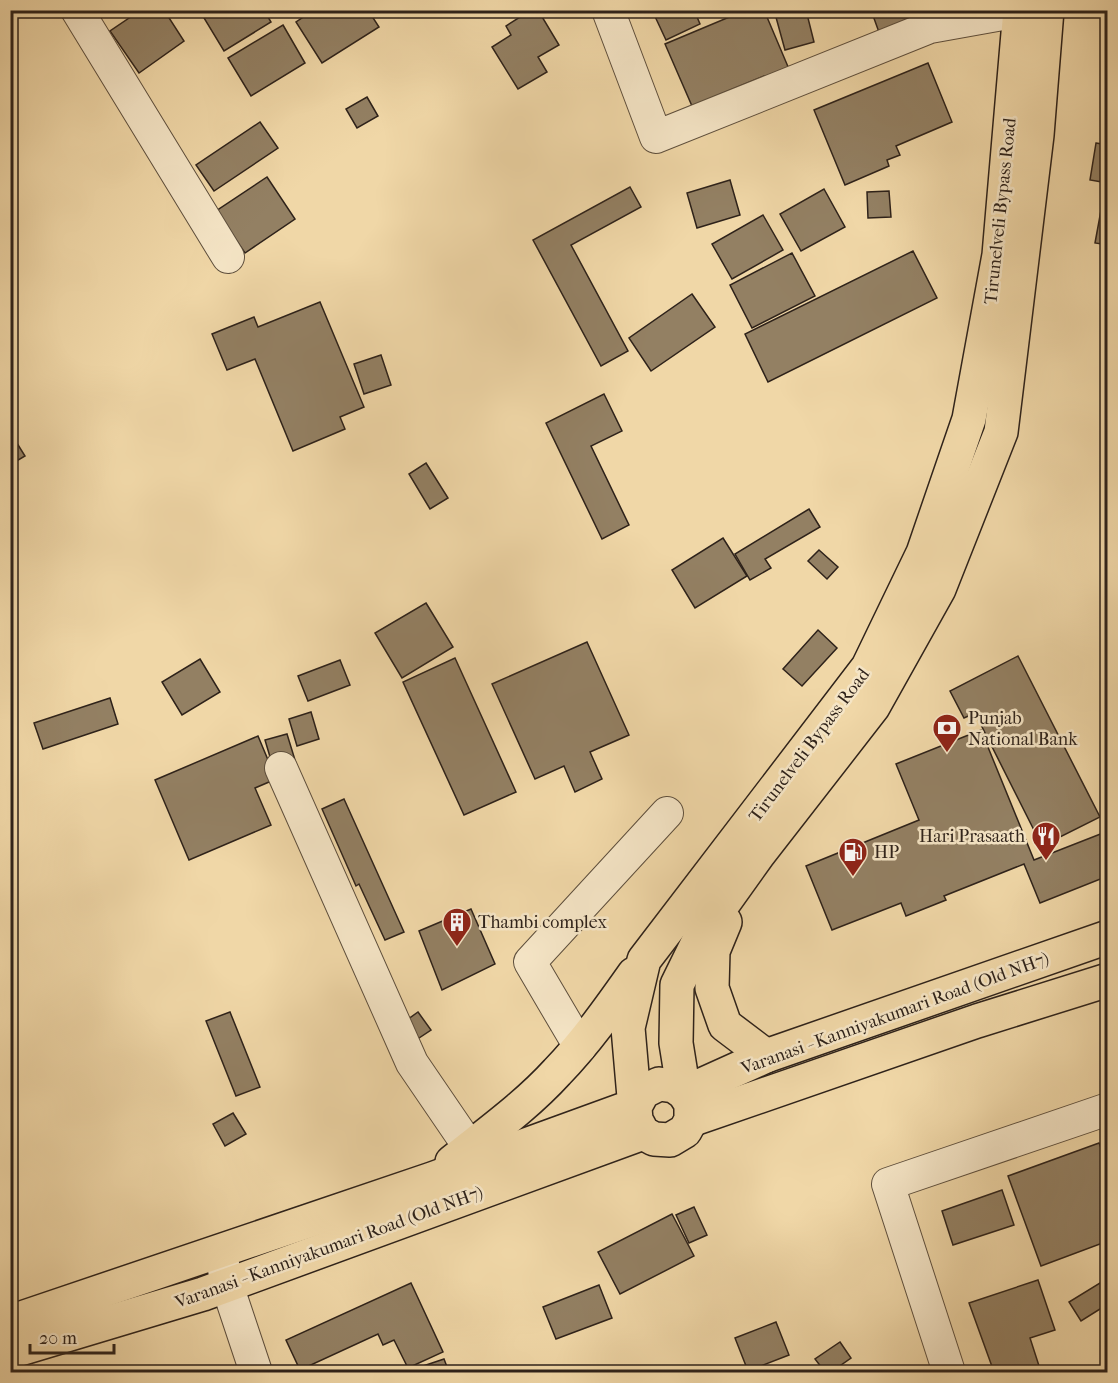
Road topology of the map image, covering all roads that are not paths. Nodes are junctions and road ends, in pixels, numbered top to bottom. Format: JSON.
{"nodes":[{"id":1,"x":77,"y":10,"type":"edge"},
{"id":2,"x":608,"y":10,"type":"edge"},
{"id":3,"x":1047,"y":10,"type":"edge"},
{"id":4,"x":1019,"y":11,"type":"edge"},
{"id":5,"x":1012,"y":236,"type":"junction"},
{"id":6,"x":228,"y":257,"type":"dead end"},
{"id":7,"x":281,"y":768,"type":"dead end"},
{"id":8,"x":667,"y":813,"type":"dead end"},
{"id":9,"x":745,"y":873,"type":"junction"},
{"id":10,"x":1107,"y":937,"type":"edge"},
{"id":11,"x":644,"y":960,"type":"junction"},
{"id":12,"x":1107,"y":980,"type":"edge"},
{"id":13,"x":579,"y":1047,"type":"junction"},
{"id":14,"x":766,"y":1056,"type":"junction"},
{"id":15,"x":688,"y":1106,"type":"junction"},
{"id":16,"x":1107,"y":1109,"type":"edge"},
{"id":17,"x":640,"y":1119,"type":"junction"},
{"id":18,"x":470,"y":1148,"type":"junction"},
{"id":19,"x":432,"y":1179,"type":"junction"},
{"id":20,"x":221,"y":1251,"type":"junction"},
{"id":21,"x":227,"y":1285,"type":"junction"},
{"id":22,"x":10,"y":1322,"type":"edge"},
{"id":23,"x":10,"y":1352,"type":"edge"},
{"id":24,"x":256,"y":1372,"type":"edge"},
{"id":25,"x":949,"y":1372,"type":"edge"}],
"edges":[{"from":1,"to":6,"type":"street"},
{"from":2,"to":4,"type":"street"},
{"from":3,"to":5,"type":"main road","name":"Tirunelveli Bypass Road"},
{"from":4,"to":5,"type":"main road","name":"Tirunelveli Bypass Road"},
{"from":5,"to":9,"type":"main road","name":"Tirunelveli Bypass Road"},
{"from":5,"to":11,"type":"main road","name":"Tirunelveli Bypass Road"},
{"from":7,"to":18,"type":"street"},
{"from":8,"to":13,"type":"street"},
{"from":9,"to":14,"type":"main road"},
{"from":9,"to":15,"type":"main road","name":"Tirunelveli Bypass Road"},
{"from":10,"to":14,"type":"main road","name":"Varanasi - Kanniyakumari Road (Old NH7)"},
{"from":11,"to":13,"type":"main road"},
{"from":11,"to":17,"type":"main road","name":"Tirunelveli Bypass Road"},
{"from":12,"to":15,"type":"main road","name":"Varanasi - Kanniyakumari Road (Old NH7)"},
{"from":13,"to":18,"type":"main road"},
{"from":14,"to":15,"type":"main road","name":"Varanasi - Kanniyakumari Road (Old NH7)"},
{"from":15,"to":17,"type":"main road","name":"Varanasi - Kanniyakumari Road (Old NH7)"},
{"from":15,"to":17,"type":"main road","name":"Varanasi - Kanniyakumari Road (Old NH7)"},
{"from":16,"to":25,"type":"street"},
{"from":17,"to":19,"type":"main road","name":"Varanasi - Kanniyakumari Road (Old NH7)"},
{"from":17,"to":21,"type":"main road","name":"Varanasi - Kanniyakumari Road (Old NH7)"},
{"from":18,"to":19,"type":"main road"},
{"from":19,"to":20,"type":"main road","name":"Varanasi - Kanniyakumari Road (Old NH7)"},
{"from":20,"to":21,"type":"street"},
{"from":20,"to":22,"type":"main road","name":"Varanasi - Kanniyakumari Road (Old NH7)"},
{"from":21,"to":23,"type":"main road","name":"Varanasi - Kanniyakumari Road (Old NH7)"},
{"from":21,"to":24,"type":"street"}]}
